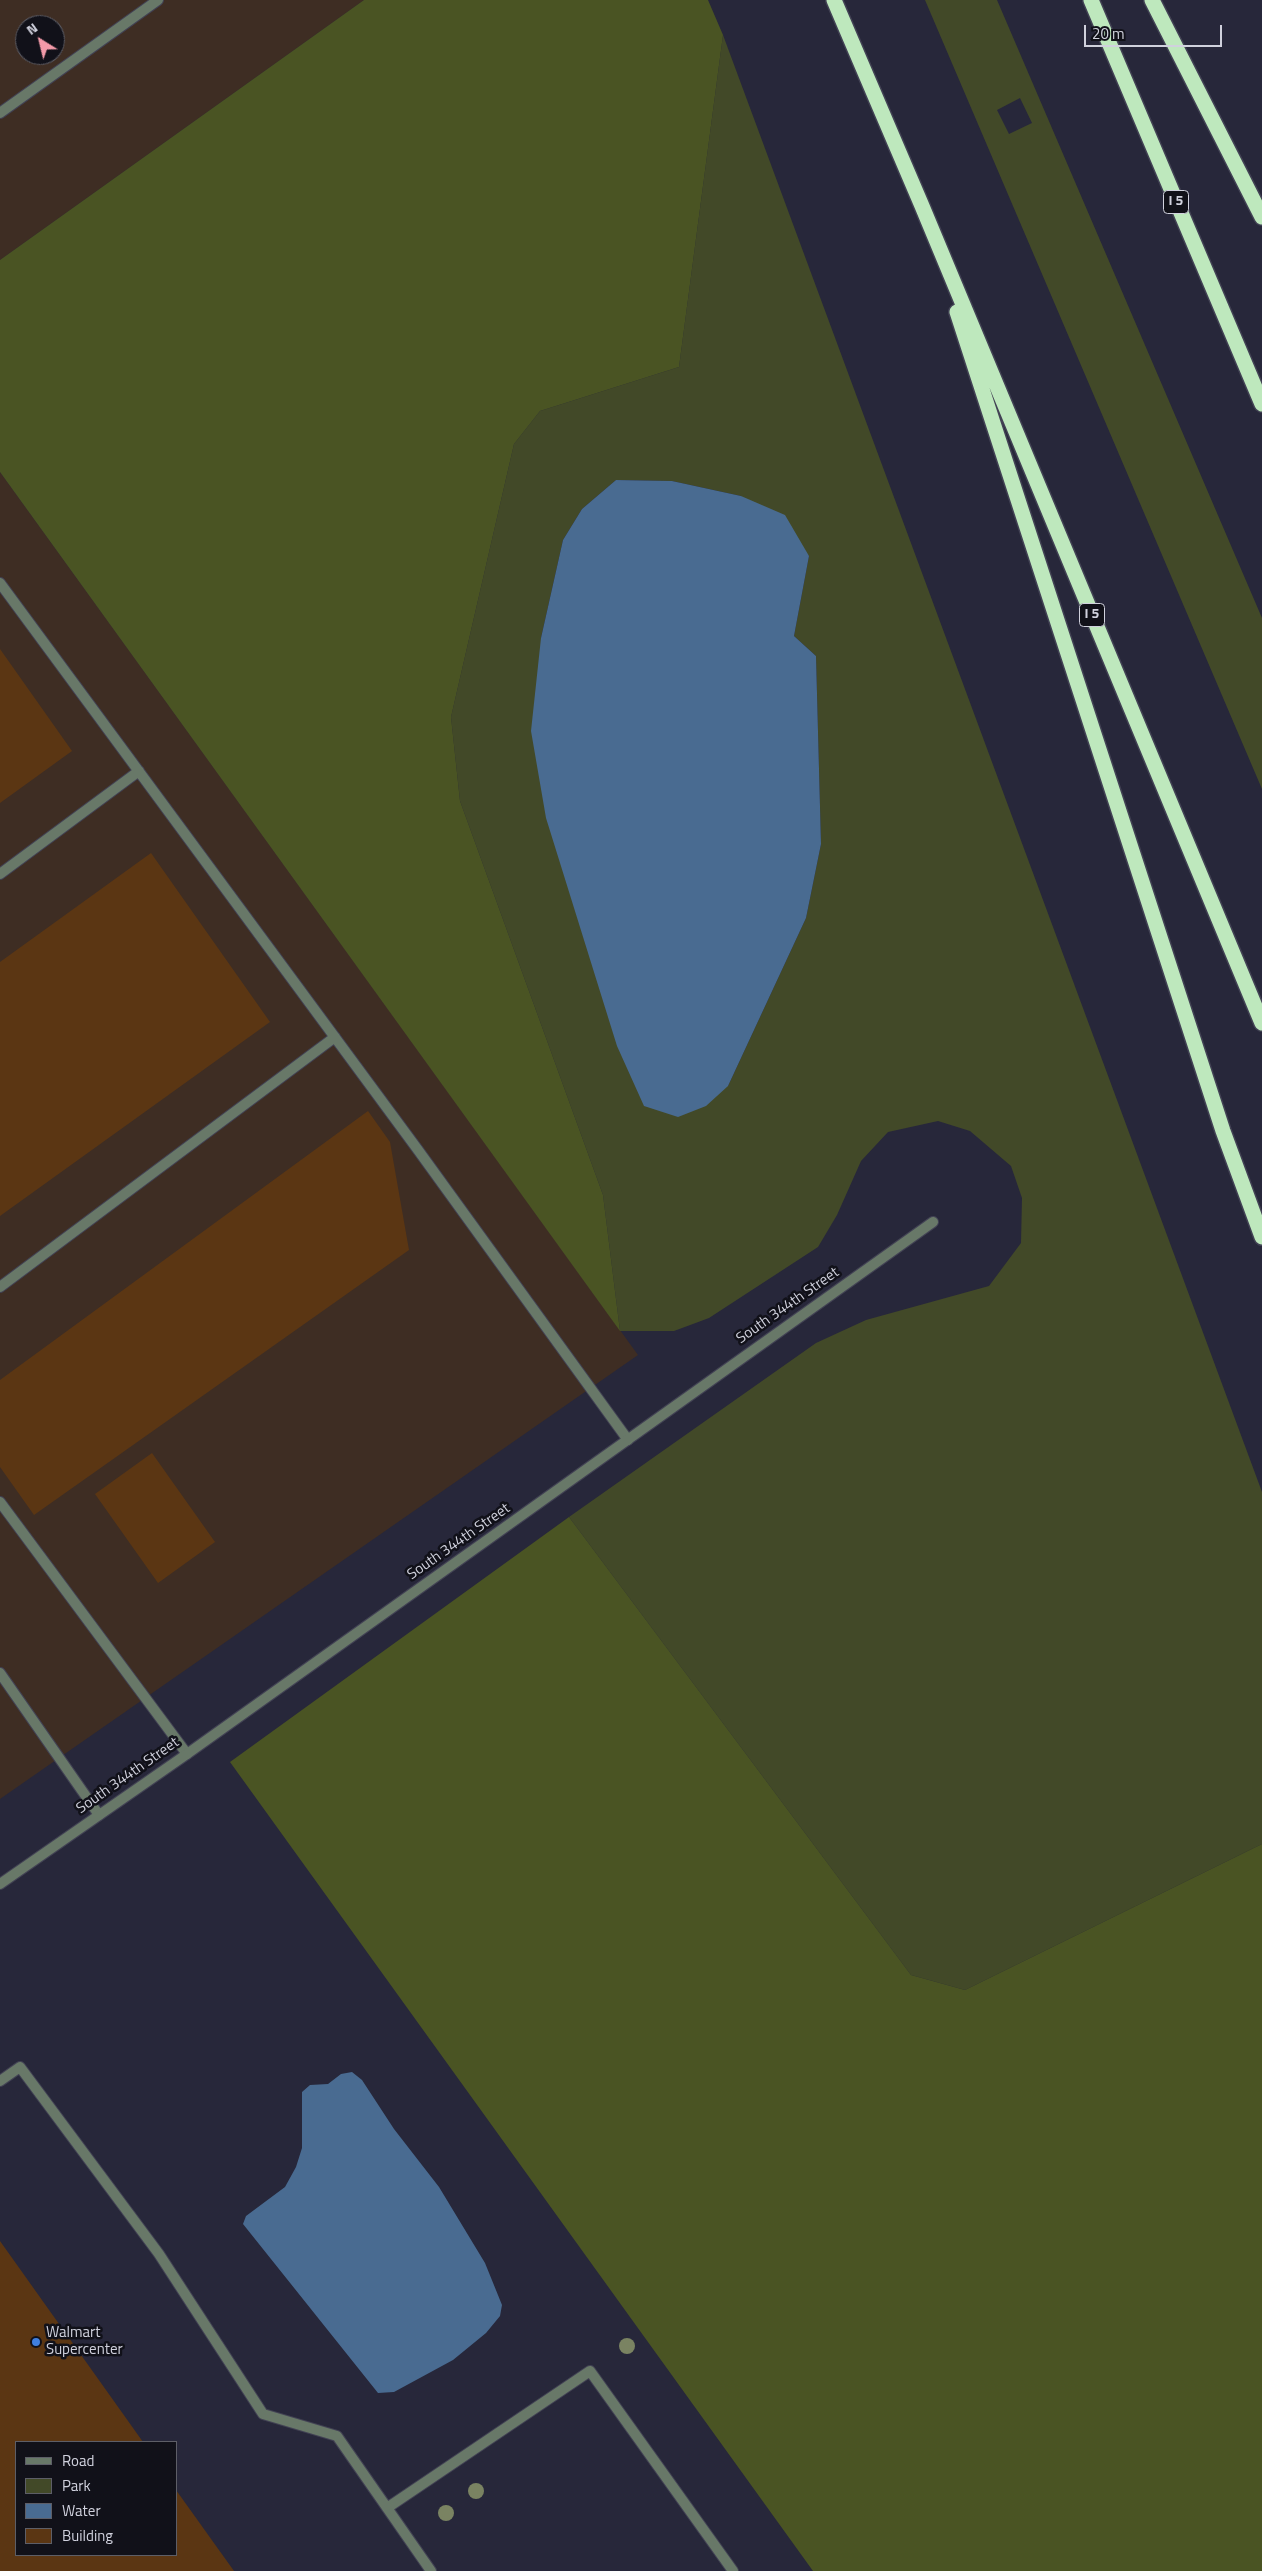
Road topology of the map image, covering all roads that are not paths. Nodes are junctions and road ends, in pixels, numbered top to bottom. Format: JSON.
{"nodes":[{"id":1,"x":158,"y":0,"type":"edge"},
{"id":2,"x":834,"y":0,"type":"edge"},
{"id":3,"x":1091,"y":0,"type":"edge"},
{"id":4,"x":1152,"y":0,"type":"edge"},
{"id":5,"x":0,"y":113,"type":"edge"},
{"id":6,"x":922,"y":206,"type":"junction"},
{"id":7,"x":1262,"y":217,"type":"edge"},
{"id":8,"x":1262,"y":404,"type":"edge"},
{"id":9,"x":0,"y":583,"type":"edge"},
{"id":10,"x":139,"y":771,"type":"junction"},
{"id":11,"x":0,"y":874,"type":"edge"},
{"id":12,"x":1262,"y":1023,"type":"edge"},
{"id":13,"x":335,"y":1037,"type":"junction"},
{"id":14,"x":933,"y":1222,"type":"dead end"},
{"id":15,"x":1262,"y":1237,"type":"edge"},
{"id":16,"x":0,"y":1286,"type":"edge"},
{"id":17,"x":628,"y":1440,"type":"junction"},
{"id":18,"x":0,"y":1502,"type":"edge"},
{"id":19,"x":1,"y":1676,"type":"edge"},
{"id":20,"x":187,"y":1754,"type":"junction"},
{"id":21,"x":99,"y":1815,"type":"junction"},
{"id":22,"x":0,"y":1884,"type":"edge"},
{"id":23,"x":0,"y":2081,"type":"edge"},
{"id":24,"x":387,"y":2508,"type":"junction"},
{"id":25,"x":431,"y":2571,"type":"edge"},
{"id":26,"x":734,"y":2571,"type":"edge"}],
"edges":[{"from":1,"to":5,"type":"street"},
{"from":2,"to":6,"type":"highway","number":"I 5"},
{"from":3,"to":8,"type":"highway","number":"I 5"},
{"from":4,"to":7,"type":"highway"},
{"from":6,"to":12,"type":"highway","number":"I 5"},
{"from":6,"to":15,"type":"highway"},
{"from":9,"to":10,"type":"street"},
{"from":10,"to":11,"type":"street"},
{"from":10,"to":13,"type":"street"},
{"from":13,"to":16,"type":"street"},
{"from":13,"to":17,"type":"street"},
{"from":14,"to":17,"type":"street","name":"South 344th Street"},
{"from":17,"to":20,"type":"street","name":"South 344th Street"},
{"from":18,"to":20,"type":"street"},
{"from":19,"to":21,"type":"street"},
{"from":20,"to":21,"type":"street","name":"South 344th Street"},
{"from":21,"to":22,"type":"street","name":"South 344th Street"},
{"from":23,"to":24,"type":"street"},
{"from":24,"to":25,"type":"street"},
{"from":24,"to":26,"type":"street"}]}
